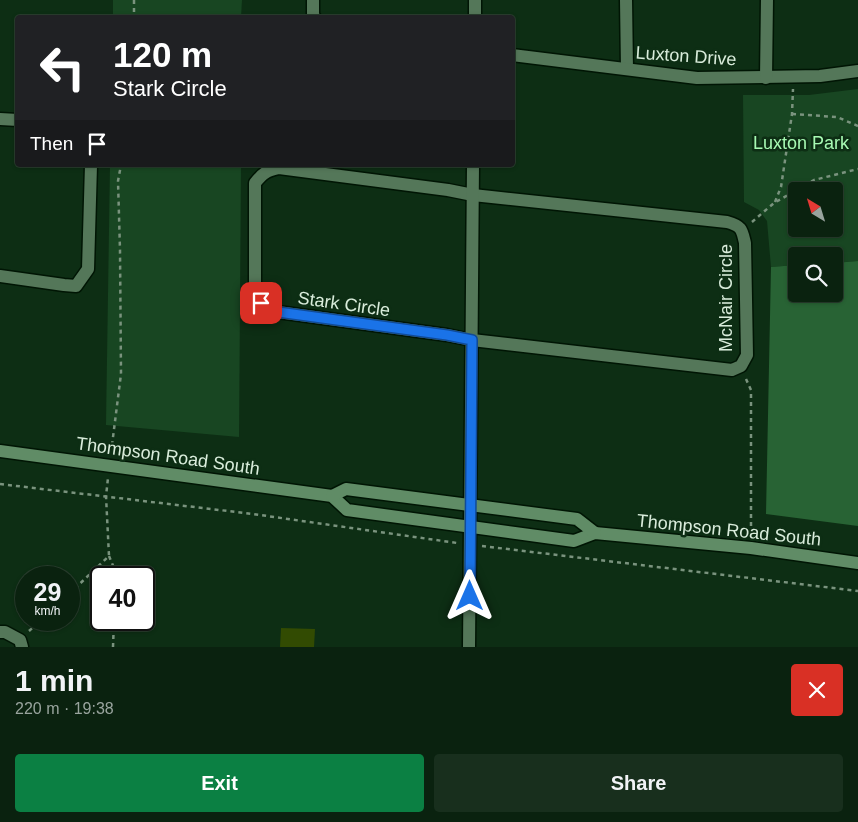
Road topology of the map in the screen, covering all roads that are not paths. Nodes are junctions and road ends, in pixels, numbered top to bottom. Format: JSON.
{"nodes":[{"id":1,"x":313,"y":0,"type":"edge"},
{"id":2,"x":475,"y":0,"type":"edge"},
{"id":3,"x":626,"y":0,"type":"edge"},
{"id":4,"x":767,"y":0,"type":"edge"},
{"id":5,"x":313,"y":15,"type":"edge"},
{"id":6,"x":475,"y":15,"type":"edge"},
{"id":7,"x":515,"y":55,"type":"edge"},
{"id":8,"x":627,"y":69,"type":"junction"},
{"id":9,"x":858,"y":71,"type":"edge"},
{"id":10,"x":766,"y":78,"type":"junction"},
{"id":11,"x":0,"y":119,"type":"edge"},
{"id":12,"x":15,"y":120,"type":"edge"},
{"id":13,"x":91,"y":167,"type":"edge"},
{"id":14,"x":474,"y":167,"type":"edge"},
{"id":15,"x":473,"y":194,"type":"junction"},
{"id":16,"x":0,"y":276,"type":"edge"},
{"id":17,"x":472,"y":340,"type":"junction"},
{"id":18,"x":0,"y":451,"type":"edge"},
{"id":19,"x":332,"y":496,"type":"junction"},
{"id":20,"x":470,"y":505,"type":"junction"},
{"id":21,"x":470,"y":527,"type":"junction"},
{"id":22,"x":595,"y":533,"type":"junction"},
{"id":23,"x":858,"y":563,"type":"edge"},
{"id":24,"x":0,"y":632,"type":"edge"},
{"id":25,"x":22,"y":647,"type":"edge"},
{"id":26,"x":469,"y":647,"type":"edge"}],
"edges":[{"from":1,"to":5,"type":"street"},
{"from":2,"to":6,"type":"street"},
{"from":3,"to":8,"type":"street"},
{"from":4,"to":10,"type":"street"},
{"from":7,"to":8,"type":"street","name":"Luxton Drive"},
{"from":8,"to":10,"type":"street","name":"Luxton Drive"},
{"from":9,"to":10,"type":"street","name":"Luxton Drive"},
{"from":11,"to":12,"type":"street"},
{"from":13,"to":16,"type":"street"},
{"from":14,"to":15,"type":"street"},
{"from":15,"to":17,"type":"street"},
{"from":15,"to":17,"type":"street","name":"Stark Circle"},
{"from":15,"to":17,"type":"street","name":"McNair Circle"},
{"from":17,"to":20,"type":"street"},
{"from":18,"to":19,"type":"main road","name":"Thompson Road South"},
{"from":19,"to":20,"type":"main road","name":"Thompson Road South"},
{"from":19,"to":21,"type":"main road","name":"Thompson Road South"},
{"from":20,"to":21,"type":"street"},
{"from":20,"to":22,"type":"main road","name":"Thompson Road South"},
{"from":21,"to":22,"type":"main road","name":"Thompson Road South"},
{"from":21,"to":26,"type":"street"},
{"from":22,"to":23,"type":"main road","name":"Thompson Road South"},
{"from":24,"to":25,"type":"street"}]}
